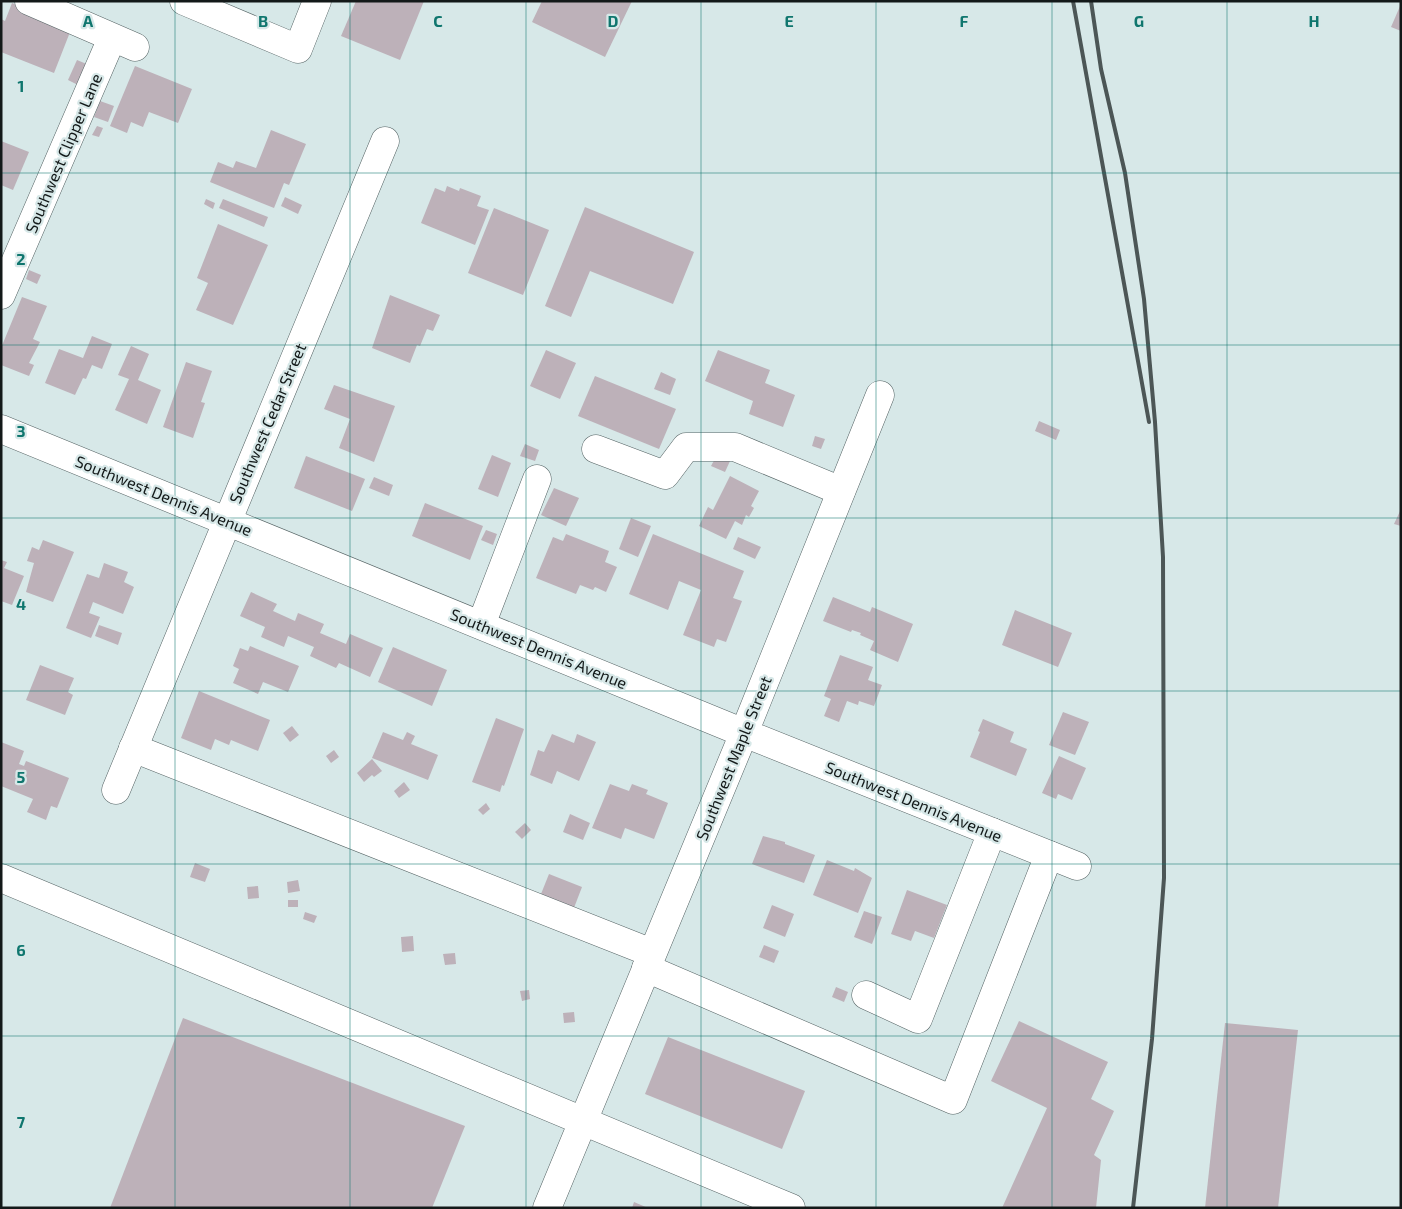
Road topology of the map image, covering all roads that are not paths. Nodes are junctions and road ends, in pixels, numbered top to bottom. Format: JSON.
{"nodes":[{"id":1,"x":30,"y":1,"type":"edge"},
{"id":2,"x":184,"y":1,"type":"edge"},
{"id":3,"x":317,"y":1,"type":"edge"},
{"id":4,"x":385,"y":141,"type":"dead end"},
{"id":5,"x":1,"y":295,"type":"edge"},
{"id":6,"x":880,"y":395,"type":"dead end"},
{"id":7,"x":1,"y":429,"type":"edge"},
{"id":8,"x":596,"y":449,"type":"dead end"},
{"id":9,"x":537,"y":479,"type":"dead end"},
{"id":10,"x":841,"y":491,"type":"junction"},
{"id":11,"x":226,"y":520,"type":"junction"},
{"id":12,"x":481,"y":625,"type":"junction"},
{"id":13,"x":744,"y":733,"type":"junction"},
{"id":14,"x":133,"y":748,"type":"junction"},
{"id":15,"x":116,"y":790,"type":"dead end"},
{"id":16,"x":992,"y":832,"type":"junction"},
{"id":17,"x":1049,"y":855,"type":"junction"},
{"id":18,"x":1076,"y":866,"type":"dead end"},
{"id":19,"x":1,"y":878,"type":"edge"},
{"id":20,"x":649,"y":961,"type":"junction"},
{"id":21,"x":866,"y":995,"type":"dead end"},
{"id":22,"x":584,"y":1120,"type":"junction"},
{"id":23,"x":546,"y":1208,"type":"edge"},
{"id":24,"x":791,"y":1208,"type":"edge"}],
"edges":[{"from":1,"to":5,"type":"street","name":"Southwest Clipper Lane"},
{"from":2,"to":3,"type":"street"},
{"from":4,"to":11,"type":"street","name":"Southwest Cedar Street"},
{"from":6,"to":10,"type":"street","name":"Southwest Maple Street"},
{"from":7,"to":11,"type":"street","name":"Southwest Dennis Avenue"},
{"from":8,"to":10,"type":"street"},
{"from":9,"to":12,"type":"street"},
{"from":10,"to":13,"type":"street","name":"Southwest Maple Street"},
{"from":11,"to":12,"type":"street","name":"Southwest Dennis Avenue"},
{"from":11,"to":14,"type":"street","name":"Southwest Cedar Street"},
{"from":12,"to":13,"type":"street","name":"Southwest Dennis Avenue"},
{"from":13,"to":16,"type":"street","name":"Southwest Dennis Avenue"},
{"from":13,"to":20,"type":"street","name":"Southwest Maple Street"},
{"from":14,"to":15,"type":"street","name":"Southwest Cedar Street"},
{"from":14,"to":20,"type":"street"},
{"from":16,"to":17,"type":"street","name":"Southwest Dennis Avenue"},
{"from":16,"to":21,"type":"street"},
{"from":17,"to":18,"type":"street","name":"Southwest Dennis Avenue"},
{"from":17,"to":20,"type":"street"},
{"from":19,"to":22,"type":"street"},
{"from":20,"to":22,"type":"street","name":"Southwest Maple Street"},
{"from":22,"to":23,"type":"street","name":"Southwest Maple Street"},
{"from":22,"to":24,"type":"street"}]}
